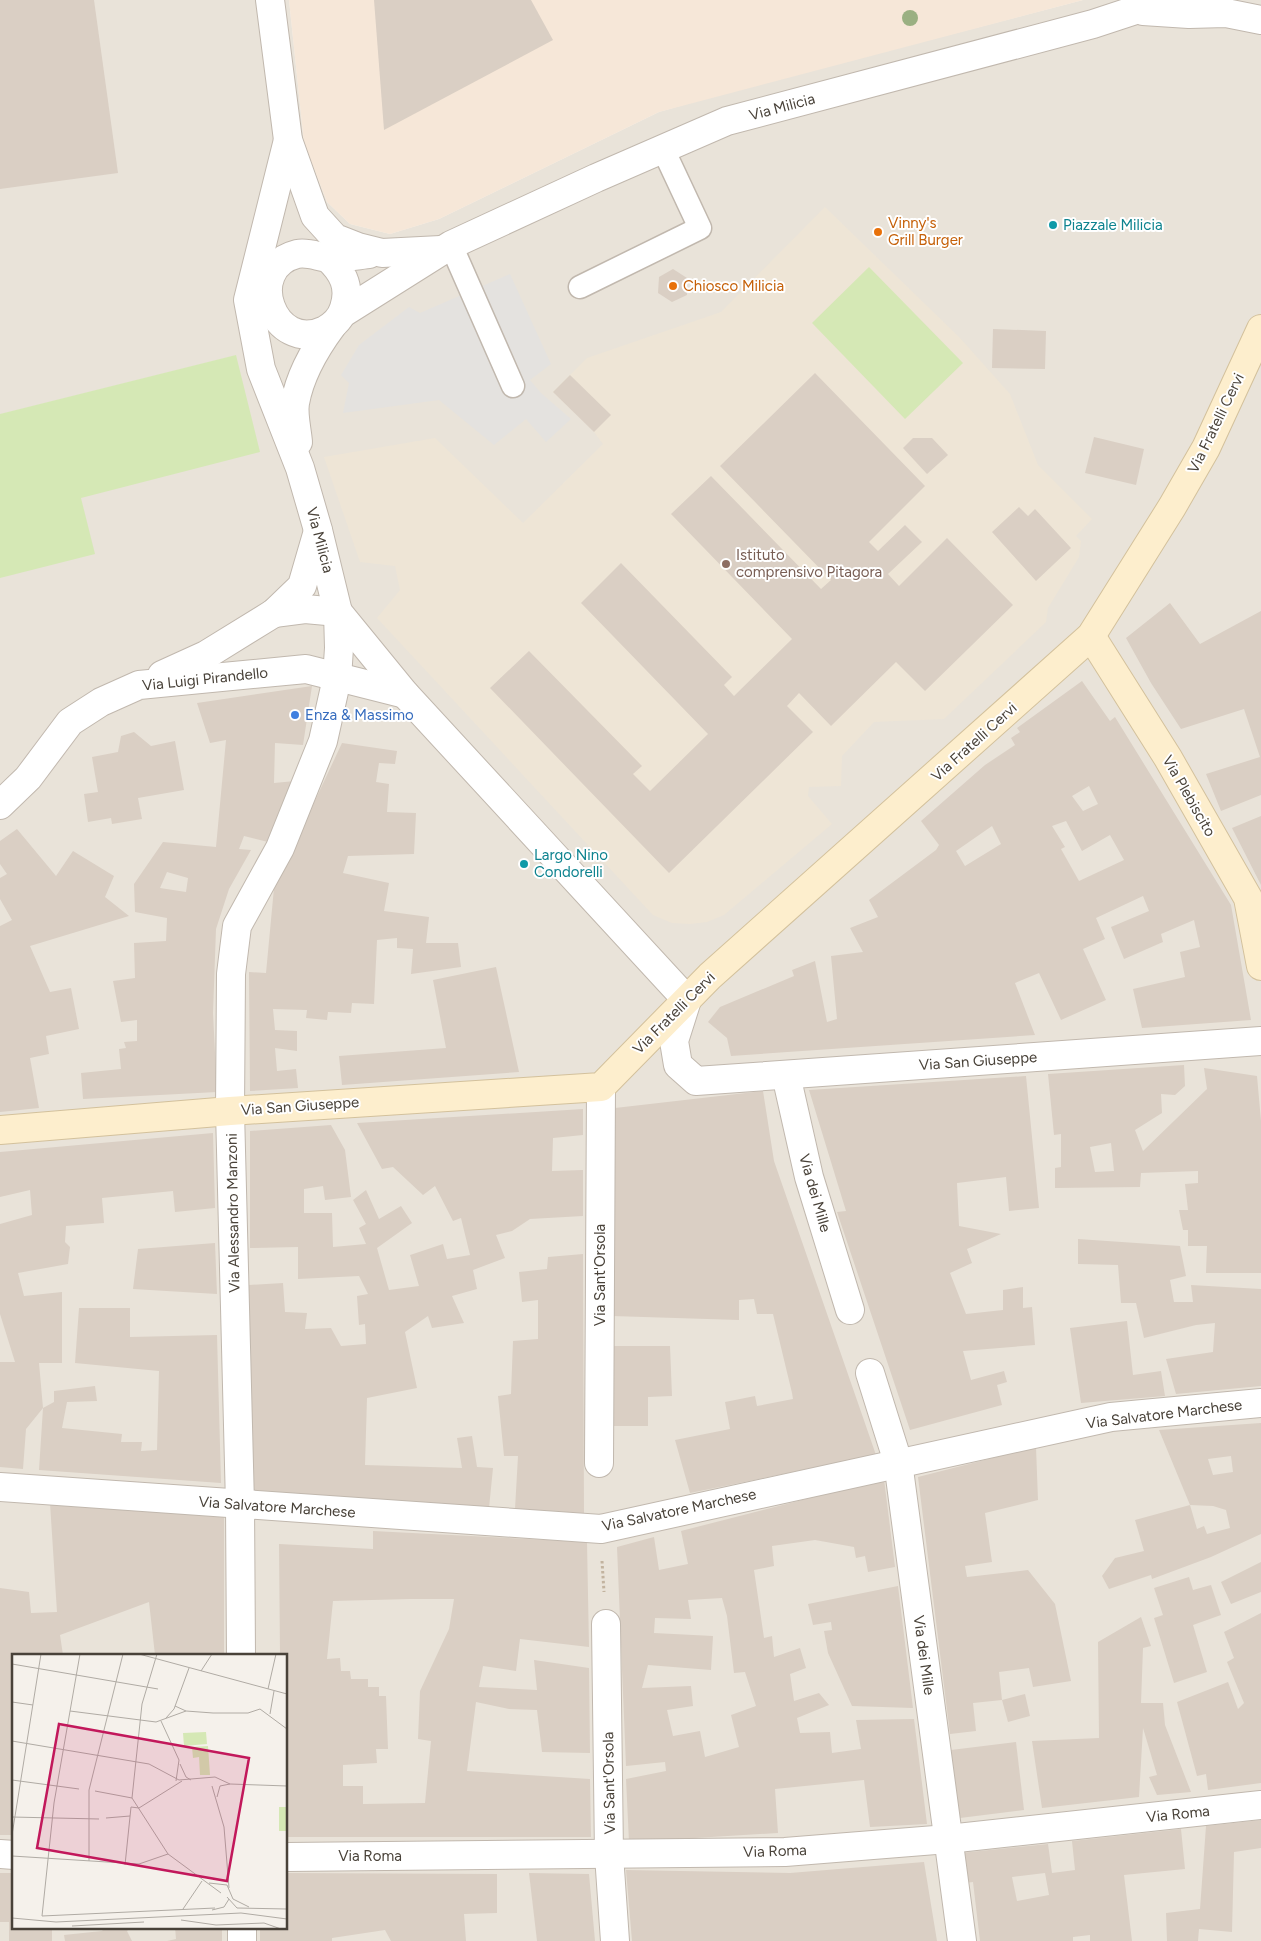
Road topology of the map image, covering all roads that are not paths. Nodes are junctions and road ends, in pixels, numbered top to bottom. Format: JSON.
{"nodes":[{"id":1,"x":270,"y":0,"type":"edge"},
{"id":2,"x":1166,"y":0,"type":"edge"},
{"id":3,"x":1139,"y":10,"type":"junction"},
{"id":4,"x":1261,"y":20,"type":"edge"},
{"id":5,"x":288,"y":140,"type":"junction"},
{"id":6,"x":664,"y":149,"type":"junction"},
{"id":7,"x":447,"y":247,"type":"junction"},
{"id":8,"x":334,"y":251,"type":"junction"},
{"id":9,"x":580,"y":286,"type":"dead end"},
{"id":10,"x":261,"y":293,"type":"junction"},
{"id":11,"x":337,"y":320,"type":"junction"},
{"id":12,"x":1261,"y":329,"type":"edge"},
{"id":13,"x":512,"y":386,"type":"dead end"},
{"id":14,"x":300,"y":468,"type":"junction"},
{"id":15,"x":318,"y":530,"type":"junction"},
{"id":16,"x":338,"y":612,"type":"junction"},
{"id":17,"x":274,"y":613,"type":"junction"},
{"id":18,"x":1090,"y":636,"type":"junction"},
{"id":19,"x":338,"y":678,"type":"junction"},
{"id":20,"x":139,"y":685,"type":"junction"},
{"id":21,"x":405,"y":694,"type":"junction"},
{"id":22,"x":0,"y":805,"type":"edge"},
{"id":23,"x":1261,"y":966,"type":"edge"},
{"id":24,"x":687,"y":1000,"type":"junction"},
{"id":25,"x":1261,"y":1041,"type":"edge"},
{"id":26,"x":786,"y":1075,"type":"junction"},
{"id":27,"x":601,"y":1087,"type":"junction"},
{"id":28,"x":230,"y":1111,"type":"junction"},
{"id":29,"x":0,"y":1130,"type":"edge"},
{"id":30,"x":850,"y":1310,"type":"dead end"},
{"id":31,"x":870,"y":1373,"type":"dead end"},
{"id":32,"x":1261,"y":1403,"type":"edge"},
{"id":33,"x":898,"y":1462,"type":"junction"},
{"id":34,"x":599,"y":1463,"type":"dead end"},
{"id":35,"x":0,"y":1487,"type":"edge"},
{"id":36,"x":240,"y":1504,"type":"junction"},
{"id":37,"x":606,"y":1624,"type":"dead end"},
{"id":38,"x":241,"y":1654,"type":"edge"},
{"id":39,"x":1261,"y":1805,"type":"edge"},
{"id":40,"x":948,"y":1839,"type":"junction"},
{"id":41,"x":609,"y":1855,"type":"junction"},
{"id":42,"x":288,"y":1857,"type":"edge"},
{"id":43,"x":242,"y":1928,"type":"edge"},
{"id":44,"x":242,"y":1941,"type":"edge"},
{"id":45,"x":615,"y":1941,"type":"edge"},
{"id":46,"x":962,"y":1941,"type":"edge"}],
"edges":[{"from":1,"to":5,"type":"street"},
{"from":2,"to":3,"type":"street"},
{"from":3,"to":4,"type":"street"},
{"from":3,"to":6,"type":"street","name":"Via Milicia"},
{"from":5,"to":8,"type":"street"},
{"from":5,"to":10,"type":"street"},
{"from":6,"to":7,"type":"street","name":"Via Milicia"},
{"from":6,"to":9,"type":"lane"},
{"from":7,"to":8,"type":"street"},
{"from":7,"to":11,"type":"street"},
{"from":7,"to":13,"type":"lane"},
{"from":8,"to":10,"type":"street"},
{"from":8,"to":11,"type":"street"},
{"from":10,"to":11,"type":"street"},
{"from":10,"to":14,"type":"street"},
{"from":11,"to":14,"type":"street"},
{"from":12,"to":18,"type":"main road","name":"Via Fratelli Cervi"},
{"from":14,"to":15,"type":"street","name":"Via Milicia"},
{"from":15,"to":16,"type":"street","name":"Via Milicia"},
{"from":15,"to":17,"type":"street"},
{"from":16,"to":17,"type":"street"},
{"from":16,"to":19,"type":"street","name":"Via Alessandro Manzoni"},
{"from":16,"to":21,"type":"street"},
{"from":17,"to":20,"type":"street"},
{"from":18,"to":23,"type":"main road","name":"Via Plebiscito"},
{"from":18,"to":24,"type":"main road","name":"Via Fratelli Cervi"},
{"from":19,"to":20,"type":"street","name":"Via Luigi Pirandello"},
{"from":19,"to":21,"type":"street","name":"Via Luigi Pirandello"},
{"from":19,"to":28,"type":"street","name":"Via Alessandro Manzoni"},
{"from":20,"to":22,"type":"street","name":"Via Luigi Pirandello"},
{"from":21,"to":24,"type":"street"},
{"from":24,"to":26,"type":"street","name":"Via San Giuseppe"},
{"from":24,"to":27,"type":"main road","name":"Via Fratelli Cervi"},
{"from":25,"to":26,"type":"street","name":"Via San Giuseppe"},
{"from":26,"to":30,"type":"street","name":"Via dei Mille"},
{"from":27,"to":28,"type":"main road","name":"Via San Giuseppe"},
{"from":27,"to":34,"type":"street","name":"Via Sant'Orsola"},
{"from":28,"to":29,"type":"main road","name":"Via San Giuseppe"},
{"from":28,"to":36,"type":"street","name":"Via Alessandro Manzoni"},
{"from":31,"to":33,"type":"street","name":"Via dei Mille"},
{"from":32,"to":33,"type":"street","name":"Via Salvatore Marchese"},
{"from":33,"to":36,"type":"street","name":"Via Salvatore Marchese"},
{"from":33,"to":40,"type":"street","name":"Via dei Mille"},
{"from":35,"to":36,"type":"street","name":"Via Salvatore Marchese"},
{"from":36,"to":38,"type":"street","name":"Via Alessandro Manzoni"},
{"from":37,"to":41,"type":"street","name":"Via Sant'Orsola"},
{"from":39,"to":40,"type":"street","name":"Via Roma"},
{"from":40,"to":41,"type":"street","name":"Via Roma"},
{"from":40,"to":46,"type":"street","name":"Via dei Mille"},
{"from":41,"to":42,"type":"street","name":"Via Roma"},
{"from":41,"to":45,"type":"street","name":"Via Sant'Orsola"},
{"from":43,"to":44,"type":"street"}]}
